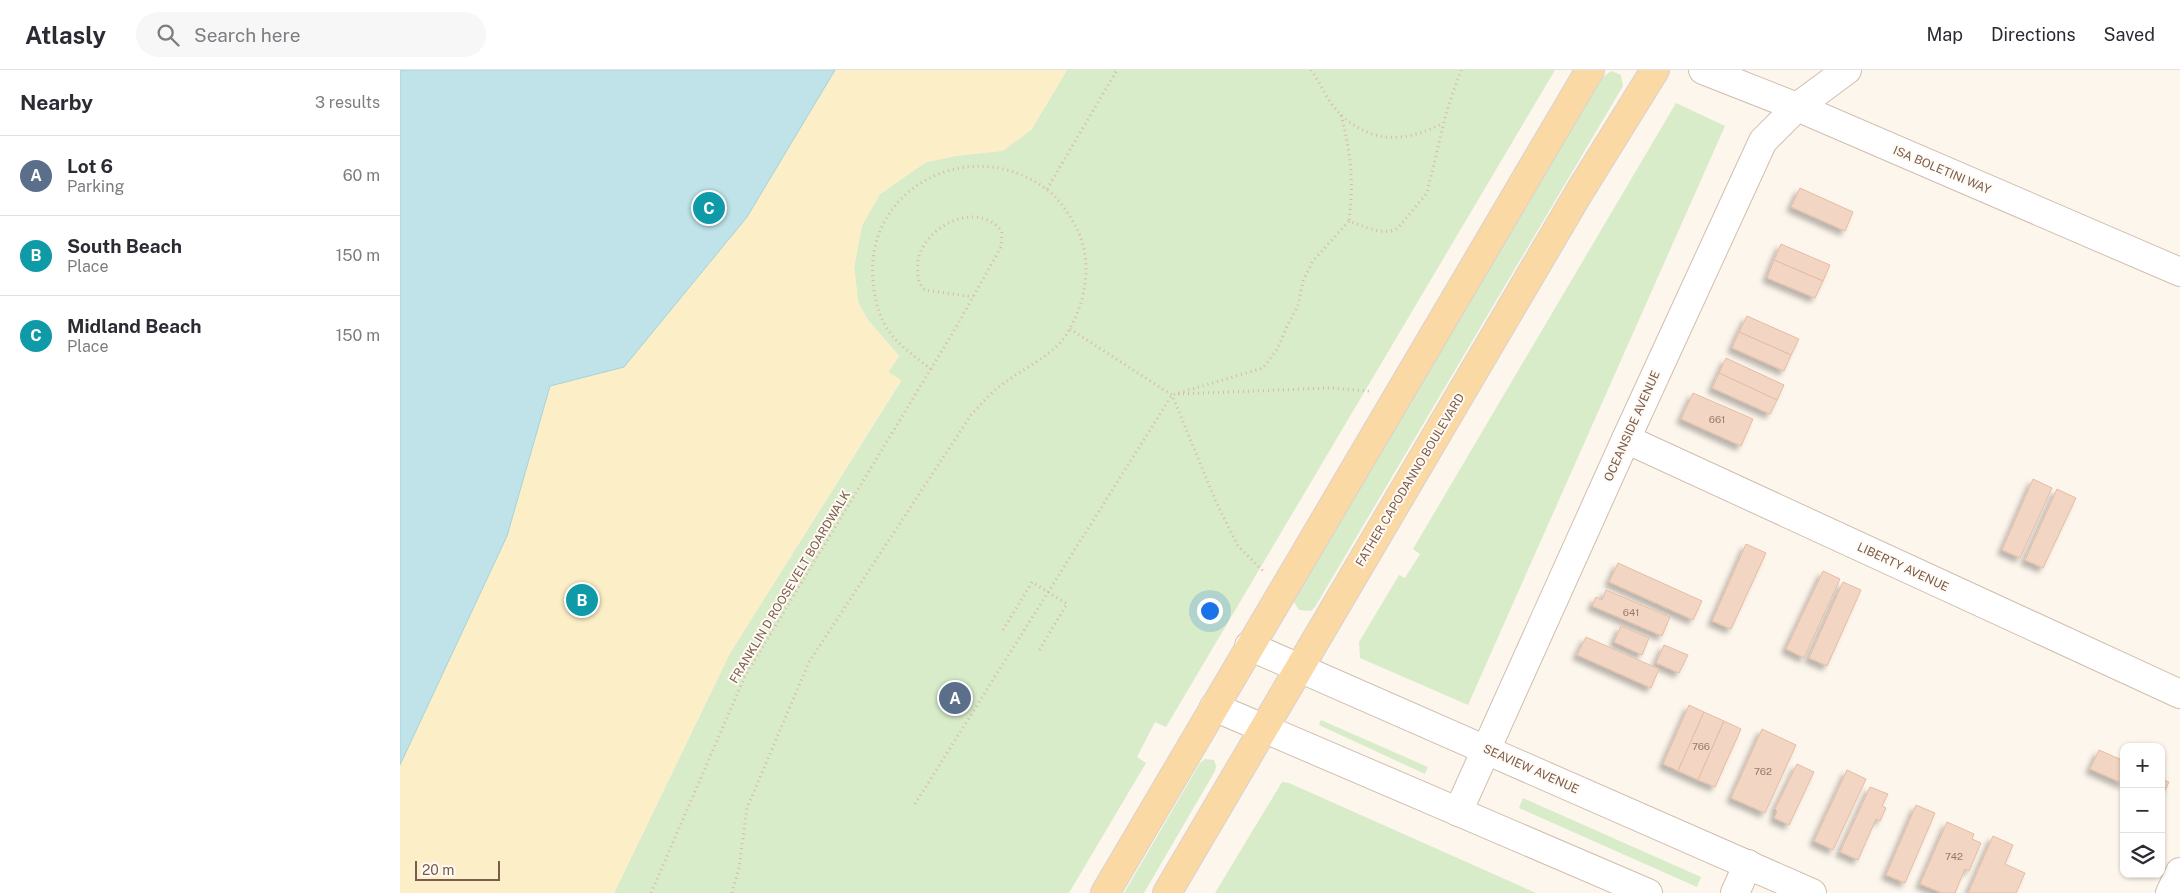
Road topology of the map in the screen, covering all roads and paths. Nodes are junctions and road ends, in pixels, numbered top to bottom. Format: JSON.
{"nodes":[{"id":1,"x":1117,"y":70,"type":"edge"},
{"id":2,"x":1312,"y":70,"type":"edge"},
{"id":3,"x":1461,"y":70,"type":"edge"},
{"id":4,"x":1590,"y":70,"type":"edge"},
{"id":5,"x":1655,"y":70,"type":"edge"},
{"id":6,"x":1704,"y":70,"type":"edge"},
{"id":7,"x":1847,"y":70,"type":"edge"},
{"id":8,"x":1797,"y":107,"type":"junction"},
{"id":9,"x":1341,"y":114,"type":"junction"},
{"id":10,"x":1444,"y":122,"type":"junction"},
{"id":11,"x":1047,"y":189,"type":"junction"},
{"id":12,"x":1349,"y":221,"type":"junction"},
{"id":13,"x":2180,"y":272,"type":"edge"},
{"id":14,"x":973,"y":298,"type":"junction"},
{"id":15,"x":1070,"y":328,"type":"junction"},
{"id":16,"x":931,"y":369,"type":"junction"},
{"id":17,"x":1370,"y":391,"type":"dead end"},
{"id":18,"x":1172,"y":395,"type":"junction"},
{"id":19,"x":1626,"y":439,"type":"junction"},
{"id":20,"x":1263,"y":572,"type":"dead end"},
{"id":21,"x":1048,"y":592,"type":"junction"},
{"id":22,"x":1003,"y":630,"type":"dead end"},
{"id":23,"x":1249,"y":646,"type":"junction"},
{"id":24,"x":1038,"y":652,"type":"dead end"},
{"id":25,"x":1299,"y":668,"type":"junction"},
{"id":26,"x":2180,"y":694,"type":"edge"},
{"id":27,"x":1214,"y":707,"type":"junction"},
{"id":28,"x":1263,"y":729,"type":"junction"},
{"id":29,"x":1488,"y":750,"type":"junction"},
{"id":30,"x":915,"y":804,"type":"dead end"},
{"id":31,"x":1458,"y":812,"type":"junction"},
{"id":32,"x":1748,"y":864,"type":"junction"},
{"id":33,"x":2180,"y":872,"type":"edge"},
{"id":34,"x":651,"y":893,"type":"edge"},
{"id":35,"x":732,"y":893,"type":"edge"},
{"id":36,"x":1105,"y":893,"type":"edge"},
{"id":37,"x":1168,"y":893,"type":"edge"},
{"id":38,"x":1648,"y":893,"type":"edge"},
{"id":39,"x":1735,"y":893,"type":"edge"},
{"id":40,"x":1812,"y":893,"type":"edge"},
{"id":41,"x":2170,"y":893,"type":"edge"}],
"edges":[{"from":1,"to":11,"type":"path"},
{"from":2,"to":9,"type":"path"},
{"from":3,"to":10,"type":"path"},
{"from":4,"to":23,"type":"main road"},
{"from":5,"to":25,"type":"main road","name":"FATHER CAPODANNO BOULEVARD"},
{"from":6,"to":8,"type":"street","name":"ISA BOLETINI WAY"},
{"from":7,"to":8,"type":"street","name":"OCEANSIDE AVENUE"},
{"from":8,"to":13,"type":"street","name":"ISA BOLETINI WAY"},
{"from":8,"to":19,"type":"street","name":"OCEANSIDE AVENUE"},
{"from":9,"to":10,"type":"path"},
{"from":9,"to":12,"type":"path"},
{"from":10,"to":12,"type":"path"},
{"from":11,"to":15,"type":"path"},
{"from":11,"to":16,"type":"path"},
{"from":12,"to":18,"type":"path"},
{"from":14,"to":14,"type":"path"},
{"from":14,"to":16,"type":"path","name":"FRANKLIN D ROOSEVELT BOARDWALK"},
{"from":15,"to":18,"type":"path"},
{"from":15,"to":35,"type":"path"},
{"from":16,"to":34,"type":"path","name":"FRANKLIN D ROOSEVELT BOARDWALK"},
{"from":17,"to":18,"type":"path"},
{"from":18,"to":20,"type":"path"},
{"from":18,"to":21,"type":"path"},
{"from":19,"to":26,"type":"street","name":"LIBERTY AVENUE"},
{"from":19,"to":29,"type":"street","name":"OCEANSIDE AVENUE"},
{"from":21,"to":22,"type":"path"},
{"from":21,"to":24,"type":"path"},
{"from":21,"to":30,"type":"path"},
{"from":23,"to":25,"type":"street","name":"SEAVIEW AVENUE"},
{"from":23,"to":27,"type":"main road"},
{"from":25,"to":28,"type":"main road","name":"FATHER CAPODANNO BOULEVARD"},
{"from":25,"to":29,"type":"street","name":"SEAVIEW AVENUE"},
{"from":27,"to":28,"type":"street"},
{"from":27,"to":36,"type":"main road"},
{"from":28,"to":31,"type":"street"},
{"from":28,"to":37,"type":"main road","name":"FATHER CAPODANNO BOULEVARD"},
{"from":29,"to":31,"type":"street","name":"OCEANSIDE AVENUE"},
{"from":29,"to":32,"type":"street","name":"SEAVIEW AVENUE"},
{"from":31,"to":38,"type":"street"},
{"from":32,"to":39,"type":"street"},
{"from":32,"to":40,"type":"street","name":"SEAVIEW AVENUE"},
{"from":33,"to":41,"type":"street"}]}
